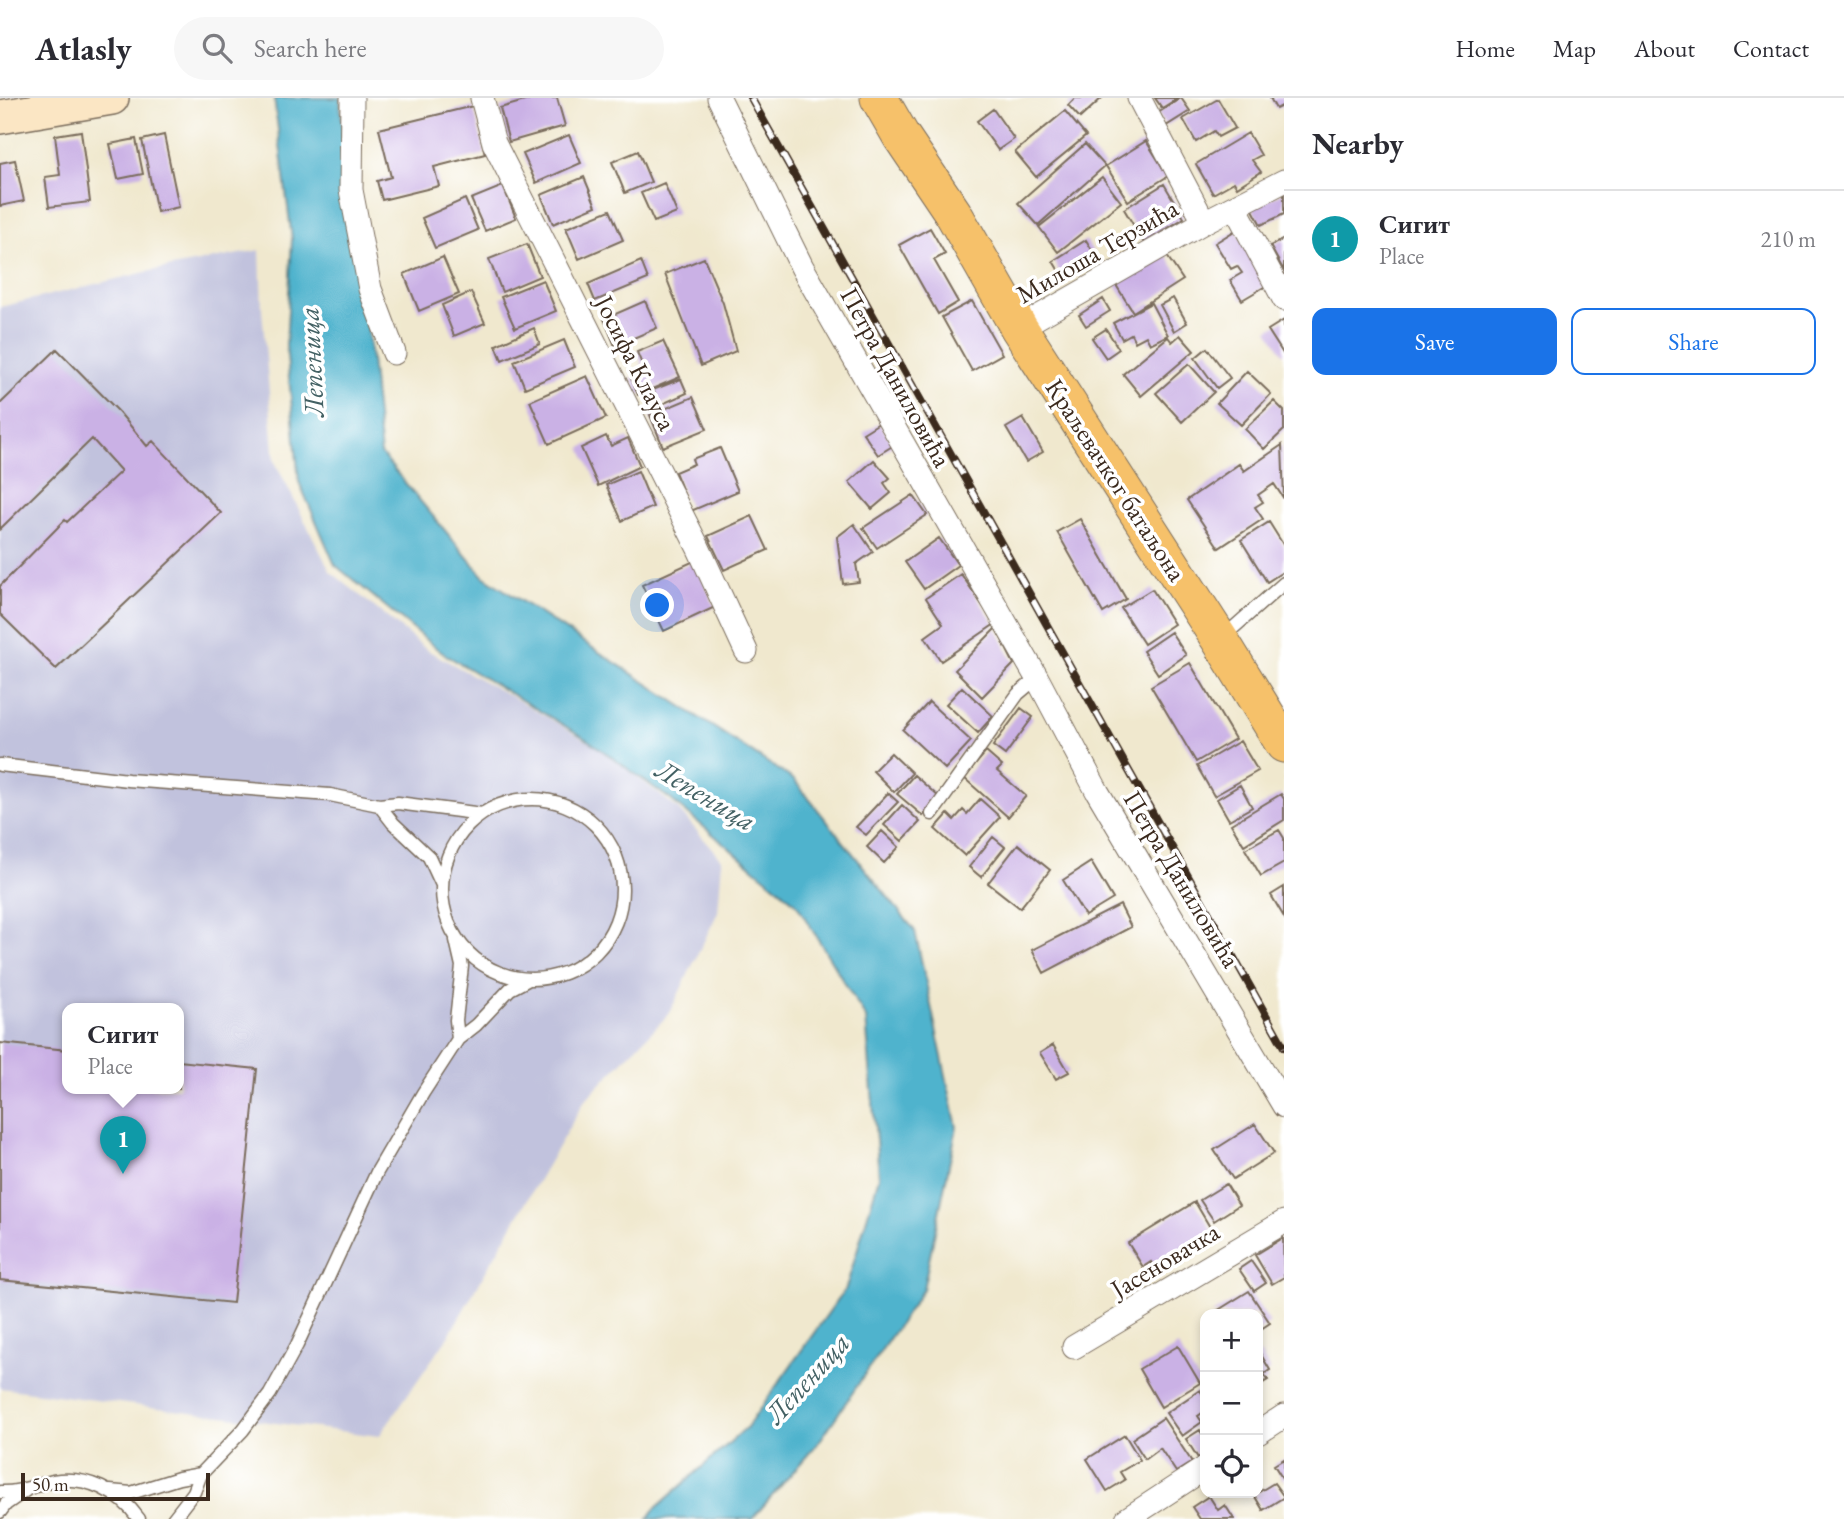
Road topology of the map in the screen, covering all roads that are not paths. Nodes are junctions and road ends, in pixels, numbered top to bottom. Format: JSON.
{"nodes":[{"id":1,"x":112,"y":98,"type":"edge"},
{"id":2,"x":352,"y":98,"type":"edge"},
{"id":3,"x":482,"y":98,"type":"edge"},
{"id":4,"x":719,"y":98,"type":"edge"},
{"id":5,"x":879,"y":98,"type":"edge"},
{"id":6,"x":905,"y":98,"type":"edge"},
{"id":7,"x":1139,"y":98,"type":"edge"},
{"id":8,"x":0,"y":117,"type":"edge"},
{"id":9,"x":1284,"y":181,"type":"edge"},
{"id":10,"x":1235,"y":207,"type":"junction"},
{"id":11,"x":953,"y":213,"type":"junction"},
{"id":12,"x":1204,"y":222,"type":"junction"},
{"id":13,"x":1284,"y":299,"type":"edge"},
{"id":14,"x":1019,"y":328,"type":"junction"},
{"id":15,"x":394,"y":353,"type":"dead end"},
{"id":16,"x":1284,"y":583,"type":"edge"},
{"id":17,"x":1220,"y":640,"type":"junction"},
{"id":18,"x":746,"y":651,"type":"dead end"},
{"id":19,"x":1037,"y":678,"type":"junction"},
{"id":20,"x":1278,"y":720,"type":"edge"},
{"id":21,"x":0,"y":765,"type":"edge"},
{"id":22,"x":379,"y":805,"type":"junction"},
{"id":23,"x":482,"y":814,"type":"junction"},
{"id":24,"x":932,"y":814,"type":"dead end"},
{"id":25,"x":442,"y":885,"type":"junction"},
{"id":26,"x":456,"y":939,"type":"junction"},
{"id":27,"x":527,"y":980,"type":"junction"},
{"id":28,"x":458,"y":1040,"type":"junction"},
{"id":29,"x":1284,"y":1106,"type":"edge"},
{"id":30,"x":1284,"y":1222,"type":"edge"},
{"id":31,"x":1074,"y":1347,"type":"dead end"},
{"id":32,"x":1284,"y":1416,"type":"edge"},
{"id":33,"x":1263,"y":1430,"type":"edge"},
{"id":34,"x":1200,"y":1471,"type":"edge"},
{"id":35,"x":201,"y":1474,"type":"junction"},
{"id":36,"x":29,"y":1488,"type":"junction"},
{"id":37,"x":108,"y":1490,"type":"junction"},
{"id":38,"x":0,"y":1492,"type":"edge"},
{"id":39,"x":0,"y":1512,"type":"edge"},
{"id":40,"x":139,"y":1519,"type":"edge"},
{"id":41,"x":173,"y":1519,"type":"edge"},
{"id":42,"x":1127,"y":1519,"type":"edge"}],
"edges":[{"from":1,"to":8,"type":"street"},
{"from":2,"to":15,"type":"street"},
{"from":3,"to":18,"type":"street","name":"Јосифа Клауса"},
{"from":4,"to":19,"type":"street","name":"Петра Даниловића"},
{"from":5,"to":11,"type":"main road","name":"Краљевачког батаљона"},
{"from":6,"to":11,"type":"main road","name":"Краљевачког батаљона"},
{"from":7,"to":12,"type":"street","name":"Милоша Терзића"},
{"from":9,"to":10,"type":"street","name":"Милоша Терзића"},
{"from":10,"to":12,"type":"street","name":"Милоша Терзића"},
{"from":10,"to":13,"type":"street"},
{"from":11,"to":14,"type":"main road","name":"Краљевачког батаљона"},
{"from":12,"to":14,"type":"street","name":"Милоша Терзића"},
{"from":14,"to":17,"type":"main road","name":"Краљевачког батаљона"},
{"from":16,"to":17,"type":"lane"},
{"from":17,"to":20,"type":"main road","name":"Краљевачког батаљона"},
{"from":19,"to":24,"type":"lane"},
{"from":19,"to":29,"type":"street","name":"Петра Даниловића"},
{"from":21,"to":22,"type":"lane"},
{"from":22,"to":23,"type":"lane"},
{"from":22,"to":25,"type":"lane"},
{"from":23,"to":25,"type":"lane"},
{"from":23,"to":27,"type":"lane"},
{"from":25,"to":26,"type":"lane"},
{"from":26,"to":27,"type":"lane"},
{"from":26,"to":28,"type":"lane"},
{"from":27,"to":28,"type":"lane"},
{"from":28,"to":35,"type":"lane"},
{"from":30,"to":31,"type":"street","name":"Јасеновачка"},
{"from":32,"to":33,"type":"street"},
{"from":34,"to":42,"type":"street"},
{"from":35,"to":37,"type":"lane"},
{"from":35,"to":41,"type":"lane"},
{"from":36,"to":37,"type":"lane"},
{"from":36,"to":38,"type":"lane"},
{"from":36,"to":39,"type":"lane"},
{"from":37,"to":40,"type":"lane"}]}
